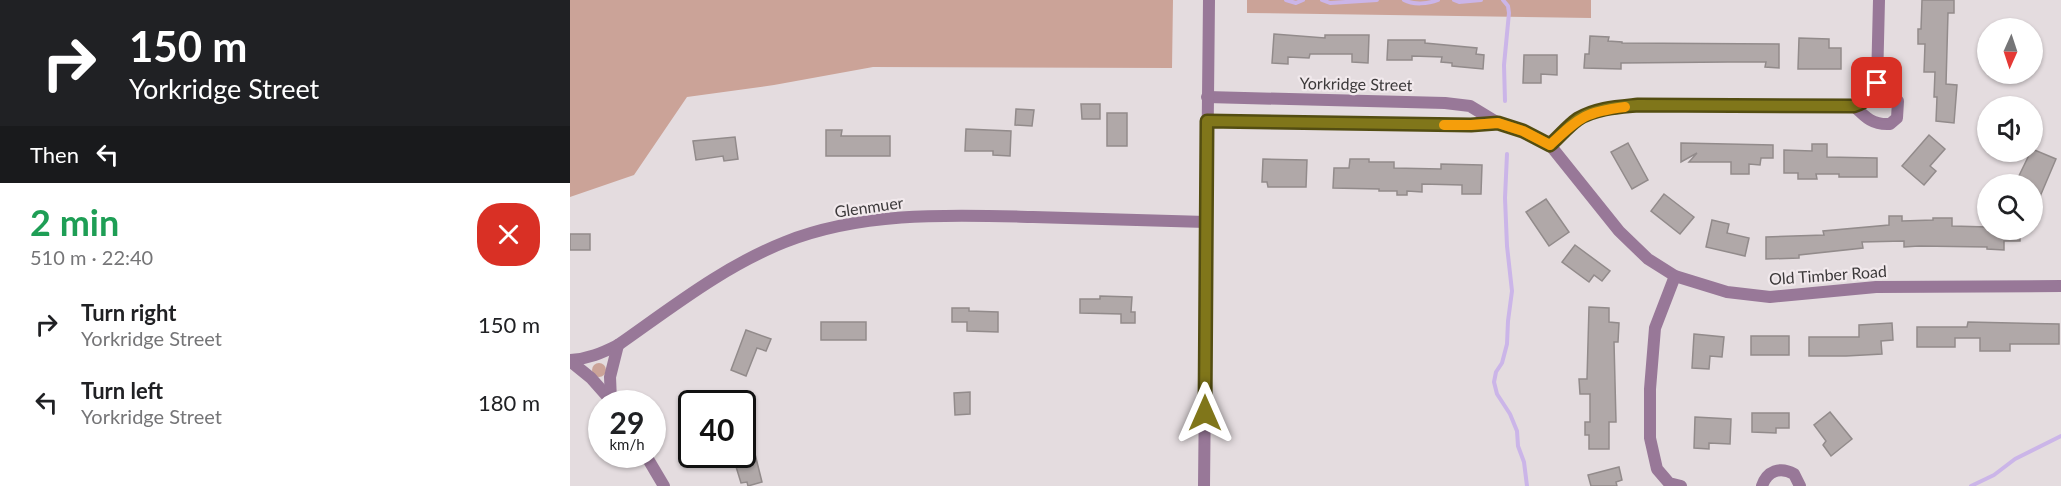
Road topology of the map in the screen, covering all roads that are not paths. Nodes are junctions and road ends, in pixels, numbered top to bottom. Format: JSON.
{"nodes":[{"id":1,"x":1209,"y":0,"type":"edge"},
{"id":2,"x":1879,"y":0,"type":"edge"},
{"id":3,"x":1877,"y":83,"type":"junction"},
{"id":4,"x":1207,"y":97,"type":"junction"},
{"id":5,"x":1376,"y":102,"type":"junction"},
{"id":6,"x":1854,"y":106,"type":"junction"},
{"id":7,"x":1207,"y":121,"type":"junction"},
{"id":8,"x":1498,"y":123,"type":"junction"},
{"id":9,"x":1375,"y":124,"type":"junction"},
{"id":10,"x":1550,"y":145,"type":"junction"},
{"id":11,"x":1206,"y":222,"type":"junction"},
{"id":12,"x":1675,"y":276,"type":"junction"},
{"id":13,"x":2061,"y":286,"type":"edge"},
{"id":14,"x":618,"y":345,"type":"junction"},
{"id":15,"x":570,"y":360,"type":"edge"},
{"id":16,"x":602,"y":390,"type":"edge"},
{"id":17,"x":611,"y":390,"type":"edge"},
{"id":18,"x":653,"y":468,"type":"edge"},
{"id":19,"x":664,"y":486,"type":"edge"},
{"id":20,"x":1204,"y":486,"type":"edge"},
{"id":21,"x":1681,"y":486,"type":"edge"},
{"id":22,"x":1762,"y":486,"type":"edge"},
{"id":23,"x":1800,"y":486,"type":"edge"}],
"edges":[{"from":1,"to":4,"type":"street"},
{"from":2,"to":3,"type":"street"},
{"from":3,"to":6,"type":"street"},
{"from":3,"to":6,"type":"street"},
{"from":4,"to":5,"type":"street","name":"Yorkridge Street"},
{"from":4,"to":7,"type":"street"},
{"from":5,"to":8,"type":"street","name":"Yorkridge Street"},
{"from":5,"to":9,"type":"street"},
{"from":6,"to":10,"type":"street"},
{"from":7,"to":9,"type":"street","name":"Yorkridge Street"},
{"from":7,"to":11,"type":"street"},
{"from":8,"to":9,"type":"street","name":"Yorkridge Street"},
{"from":8,"to":10,"type":"street","name":"Yorkridge Street"},
{"from":10,"to":12,"type":"street","name":"Old Timber Road"},
{"from":11,"to":14,"type":"street","name":"Glenmuer"},
{"from":11,"to":20,"type":"street"},
{"from":12,"to":13,"type":"street","name":"Old Timber Road"},
{"from":12,"to":21,"type":"street"},
{"from":14,"to":15,"type":"street","name":"Glenmuer"},
{"from":14,"to":17,"type":"street"},
{"from":15,"to":16,"type":"street"},
{"from":18,"to":19,"type":"street"},
{"from":22,"to":23,"type":"street"}]}
